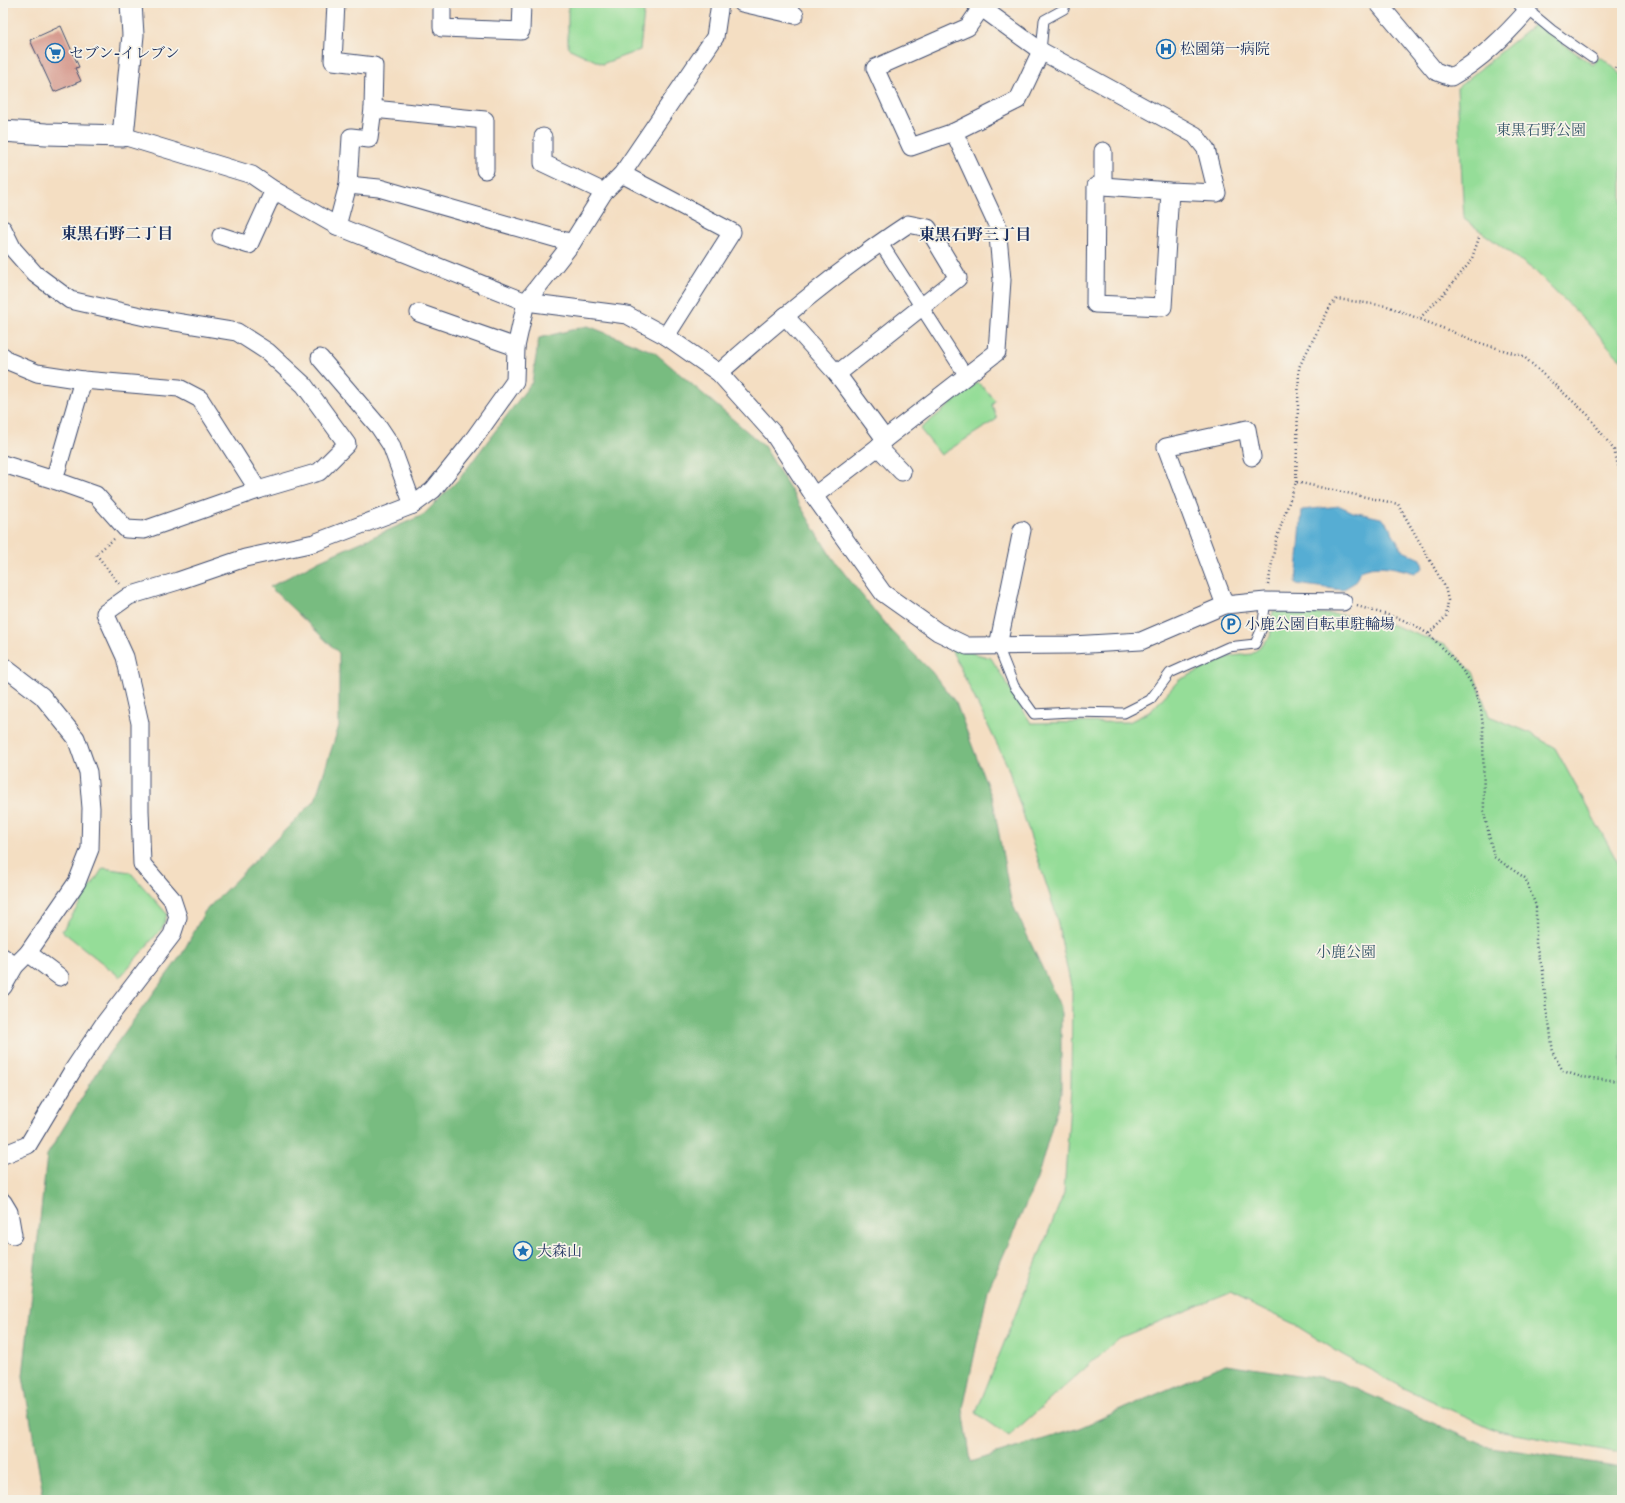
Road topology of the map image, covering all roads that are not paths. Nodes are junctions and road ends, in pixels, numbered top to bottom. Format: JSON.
{"nodes":[{"id":1,"x":131,"y":3,"type":"edge"},
{"id":2,"x":336,"y":3,"type":"edge"},
{"id":3,"x":442,"y":3,"type":"edge"},
{"id":4,"x":522,"y":3,"type":"edge"},
{"id":5,"x":720,"y":3,"type":"edge"},
{"id":6,"x":742,"y":3,"type":"edge"},
{"id":7,"x":1065,"y":3,"type":"edge"},
{"id":8,"x":1378,"y":3,"type":"edge"},
{"id":9,"x":979,"y":5,"type":"edge"},
{"id":10,"x":1525,"y":6,"type":"edge"},
{"id":11,"x":795,"y":15,"type":"dead end"},
{"id":12,"x":1041,"y":51,"type":"junction"},
{"id":13,"x":1592,"y":58,"type":"dead end"},
{"id":14,"x":373,"y":109,"type":"junction"},
{"id":15,"x":3,"y":130,"type":"edge"},
{"id":16,"x":954,"y":132,"type":"junction"},
{"id":17,"x":123,"y":136,"type":"junction"},
{"id":18,"x":543,"y":137,"type":"dead end"},
{"id":19,"x":1103,"y":151,"type":"dead end"},
{"id":20,"x":485,"y":170,"type":"dead end"},
{"id":21,"x":622,"y":174,"type":"junction"},
{"id":22,"x":348,"y":185,"type":"junction"},
{"id":23,"x":1103,"y":186,"type":"junction"},
{"id":24,"x":274,"y":190,"type":"junction"},
{"id":25,"x":1170,"y":191,"type":"junction"},
{"id":26,"x":604,"y":192,"type":"junction"},
{"id":27,"x":337,"y":226,"type":"junction"},
{"id":28,"x":3,"y":229,"type":"edge"},
{"id":29,"x":221,"y":236,"type":"dead end"},
{"id":30,"x":880,"y":242,"type":"junction"},
{"id":31,"x":572,"y":243,"type":"junction"},
{"id":32,"x":526,"y":302,"type":"junction"},
{"id":33,"x":922,"y":308,"type":"junction"},
{"id":34,"x":419,"y":313,"type":"dead end"},
{"id":35,"x":785,"y":316,"type":"junction"},
{"id":36,"x":666,"y":336,"type":"junction"},
{"id":37,"x":516,"y":347,"type":"junction"},
{"id":38,"x":3,"y":356,"type":"edge"},
{"id":39,"x":320,"y":358,"type":"dead end"},
{"id":40,"x":719,"y":373,"type":"junction"},
{"id":41,"x":837,"y":374,"type":"junction"},
{"id":42,"x":966,"y":376,"type":"junction"},
{"id":43,"x":83,"y":380,"type":"junction"},
{"id":44,"x":882,"y":443,"type":"junction"},
{"id":45,"x":1252,"y":457,"type":"dead end"},
{"id":46,"x":3,"y":464,"type":"edge"},
{"id":47,"x":902,"y":472,"type":"dead end"},
{"id":48,"x":54,"y":480,"type":"junction"},
{"id":49,"x":258,"y":490,"type":"junction"},
{"id":50,"x":814,"y":496,"type":"junction"},
{"id":51,"x":412,"y":505,"type":"junction"},
{"id":52,"x":1022,"y":530,"type":"dead end"},
{"id":53,"x":1266,"y":601,"type":"junction"},
{"id":54,"x":1343,"y":602,"type":"road end"},
{"id":55,"x":1225,"y":605,"type":"junction"},
{"id":56,"x":998,"y":646,"type":"junction"},
{"id":57,"x":4,"y":670,"type":"edge"},
{"id":58,"x":28,"y":953,"type":"junction"},
{"id":59,"x":9,"y":961,"type":"edge"},
{"id":60,"x":60,"y":977,"type":"dead end"},
{"id":61,"x":3,"y":987,"type":"edge"},
{"id":62,"x":3,"y":1155,"type":"edge"},
{"id":63,"x":3,"y":1202,"type":"edge"},
{"id":64,"x":13,"y":1235,"type":"dead end"}],
"edges":[{"from":1,"to":17,"type":"street"},
{"from":2,"to":14,"type":"street"},
{"from":3,"to":4,"type":"street"},
{"from":5,"to":21,"type":"street"},
{"from":6,"to":11,"type":"street"},
{"from":7,"to":12,"type":"lane"},
{"from":8,"to":10,"type":"street"},
{"from":9,"to":12,"type":"street"},
{"from":9,"to":16,"type":"street"},
{"from":10,"to":13,"type":"lane"},
{"from":12,"to":16,"type":"street"},
{"from":12,"to":25,"type":"street"},
{"from":14,"to":20,"type":"street"},
{"from":14,"to":22,"type":"street"},
{"from":15,"to":17,"type":"street"},
{"from":16,"to":42,"type":"street"},
{"from":17,"to":24,"type":"street"},
{"from":18,"to":26,"type":"street"},
{"from":19,"to":23,"type":"street"},
{"from":21,"to":26,"type":"street"},
{"from":21,"to":36,"type":"street"},
{"from":22,"to":27,"type":"street"},
{"from":22,"to":31,"type":"street"},
{"from":23,"to":25,"type":"street"},
{"from":23,"to":25,"type":"street"},
{"from":24,"to":27,"type":"street"},
{"from":24,"to":29,"type":"street"},
{"from":26,"to":31,"type":"street"},
{"from":27,"to":32,"type":"street"},
{"from":28,"to":49,"type":"street"},
{"from":30,"to":33,"type":"street"},
{"from":30,"to":33,"type":"street"},
{"from":30,"to":35,"type":"street"},
{"from":31,"to":32,"type":"street"},
{"from":32,"to":36,"type":"street"},
{"from":32,"to":37,"type":"street"},
{"from":33,"to":41,"type":"street"},
{"from":33,"to":42,"type":"street"},
{"from":34,"to":37,"type":"street"},
{"from":35,"to":40,"type":"street"},
{"from":35,"to":41,"type":"street"},
{"from":36,"to":40,"type":"street"},
{"from":37,"to":51,"type":"street"},
{"from":38,"to":43,"type":"street"},
{"from":39,"to":51,"type":"street"},
{"from":40,"to":50,"type":"street"},
{"from":41,"to":44,"type":"street"},
{"from":42,"to":44,"type":"street"},
{"from":43,"to":48,"type":"street"},
{"from":43,"to":49,"type":"street"},
{"from":44,"to":47,"type":"street"},
{"from":44,"to":50,"type":"street"},
{"from":45,"to":55,"type":"street"},
{"from":46,"to":48,"type":"street"},
{"from":48,"to":49,"type":"street"},
{"from":50,"to":56,"type":"street"},
{"from":51,"to":62,"type":"street"},
{"from":52,"to":56,"type":"street"},
{"from":53,"to":54,"type":"street"},
{"from":53,"to":55,"type":"street"},
{"from":53,"to":56,"type":"lane"},
{"from":55,"to":56,"type":"street"},
{"from":57,"to":58,"type":"street"},
{"from":58,"to":59,"type":"street"},
{"from":58,"to":60,"type":"street"},
{"from":59,"to":61,"type":"street"},
{"from":63,"to":64,"type":"street"}]}
